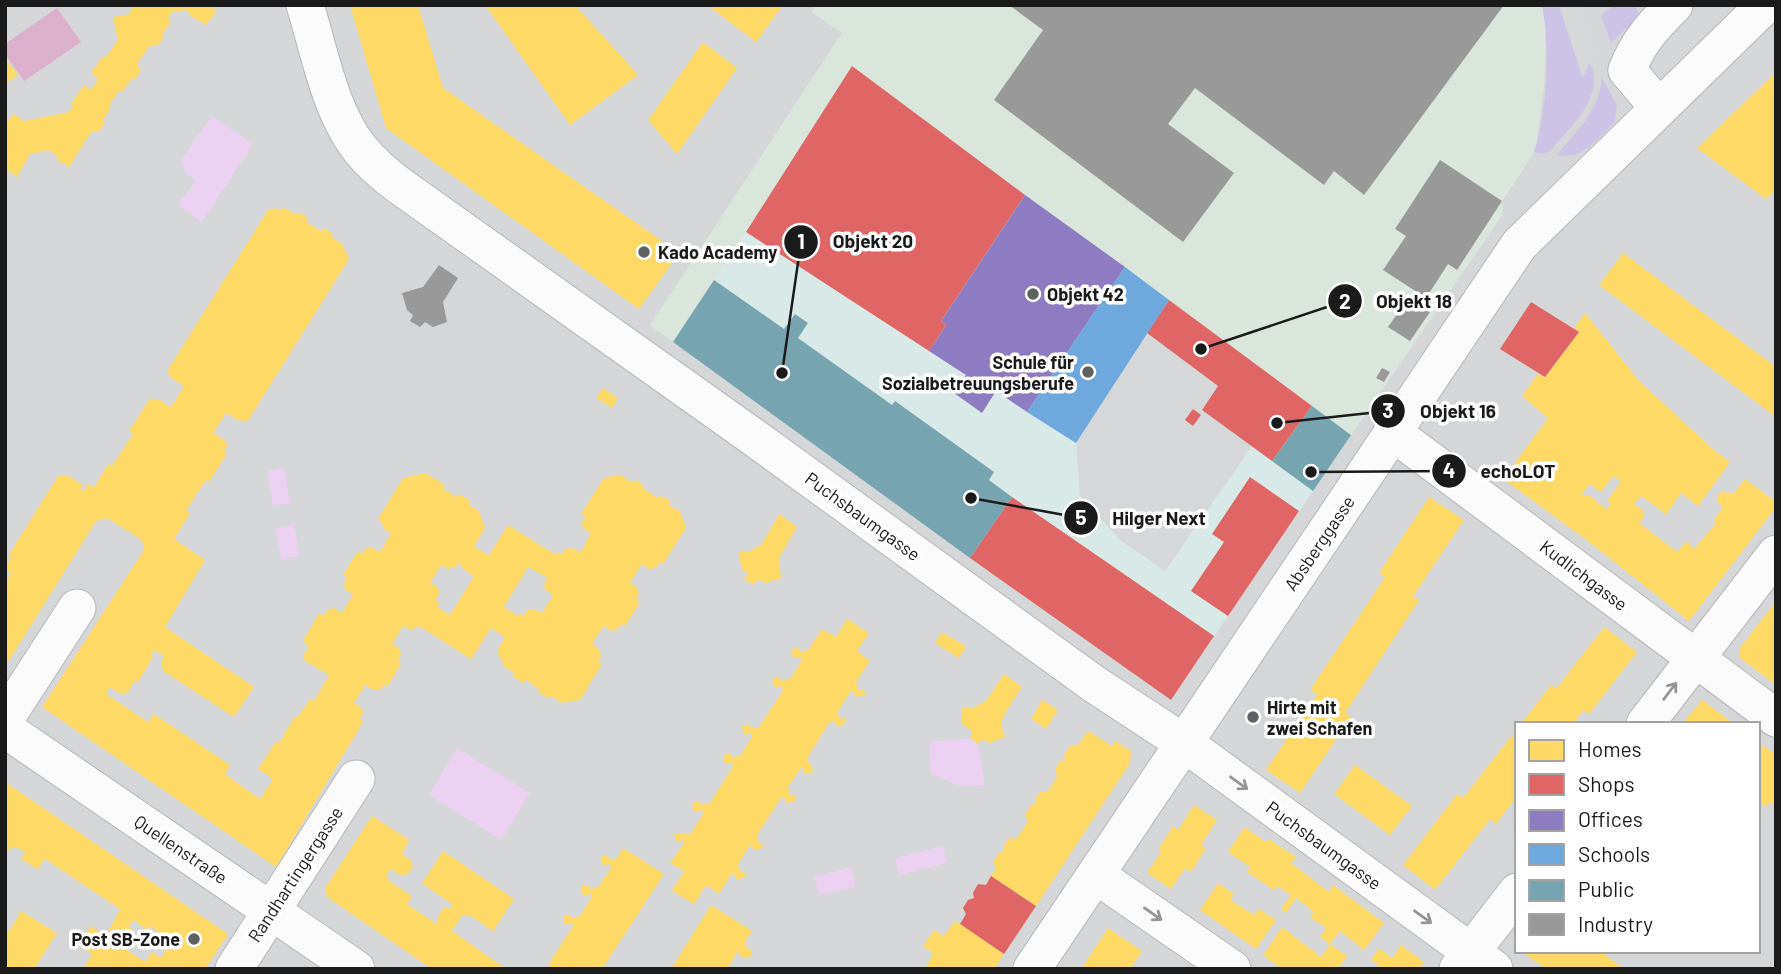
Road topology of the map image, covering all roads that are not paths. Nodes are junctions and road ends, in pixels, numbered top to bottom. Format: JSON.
{"nodes":[{"id":1,"x":305,"y":5,"type":"edge"},
{"id":2,"x":1765,"y":5,"type":"edge"},
{"id":3,"x":1668,"y":7,"type":"edge"},
{"id":4,"x":1658,"y":107,"type":"junction"},
{"id":5,"x":1392,"y":432,"type":"junction"},
{"id":6,"x":1776,"y":554,"type":"edge"},
{"id":7,"x":77,"y":608,"type":"dead end"},
{"id":8,"x":1696,"y":657,"type":"junction"},
{"id":9,"x":1776,"y":718,"type":"edge"},
{"id":10,"x":5,"y":719,"type":"edge"},
{"id":11,"x":1647,"y":722,"type":"edge"},
{"id":12,"x":5,"y":729,"type":"edge"},
{"id":13,"x":1184,"y":743,"type":"junction"},
{"id":14,"x":356,"y":779,"type":"dead end"},
{"id":15,"x":1096,"y":875,"type":"junction"},
{"id":16,"x":1515,"y":895,"type":"edge"},
{"id":17,"x":271,"y":911,"type":"junction"},
{"id":18,"x":1474,"y":963,"type":"edge"},
{"id":19,"x":234,"y":969,"type":"edge"},
{"id":20,"x":356,"y":969,"type":"edge"},
{"id":21,"x":1032,"y":969,"type":"edge"},
{"id":22,"x":1232,"y":969,"type":"edge"}],
"edges":[{"from":1,"to":13,"type":"street","name":"Puchsbaumgasse"},
{"from":2,"to":4,"type":"street","name":"Absberggasse"},
{"from":3,"to":4,"type":"street"},
{"from":4,"to":5,"type":"street","name":"Absberggasse"},
{"from":5,"to":8,"type":"street","name":"Kudlichgasse"},
{"from":5,"to":13,"type":"street","name":"Absberggasse"},
{"from":6,"to":8,"type":"street"},
{"from":7,"to":10,"type":"street"},
{"from":8,"to":9,"type":"street","name":"Kudlichgasse"},
{"from":11,"to":8,"type":"street","one_way":true},
{"from":12,"to":17,"type":"street","name":"Quellenstraße"},
{"from":13,"to":15,"type":"street","name":"Absberggasse"},
{"from":13,"to":18,"type":"street","name":"Puchsbaumgasse","one_way":true},
{"from":14,"to":17,"type":"street","name":"Randhartingergasse"},
{"from":15,"to":21,"type":"street","name":"Absberggasse"},
{"from":15,"to":22,"type":"street","one_way":true},
{"from":16,"to":18,"type":"street"},
{"from":17,"to":19,"type":"street","name":"Randhartingergasse"},
{"from":17,"to":20,"type":"street","name":"Quellenstraße"}]}
